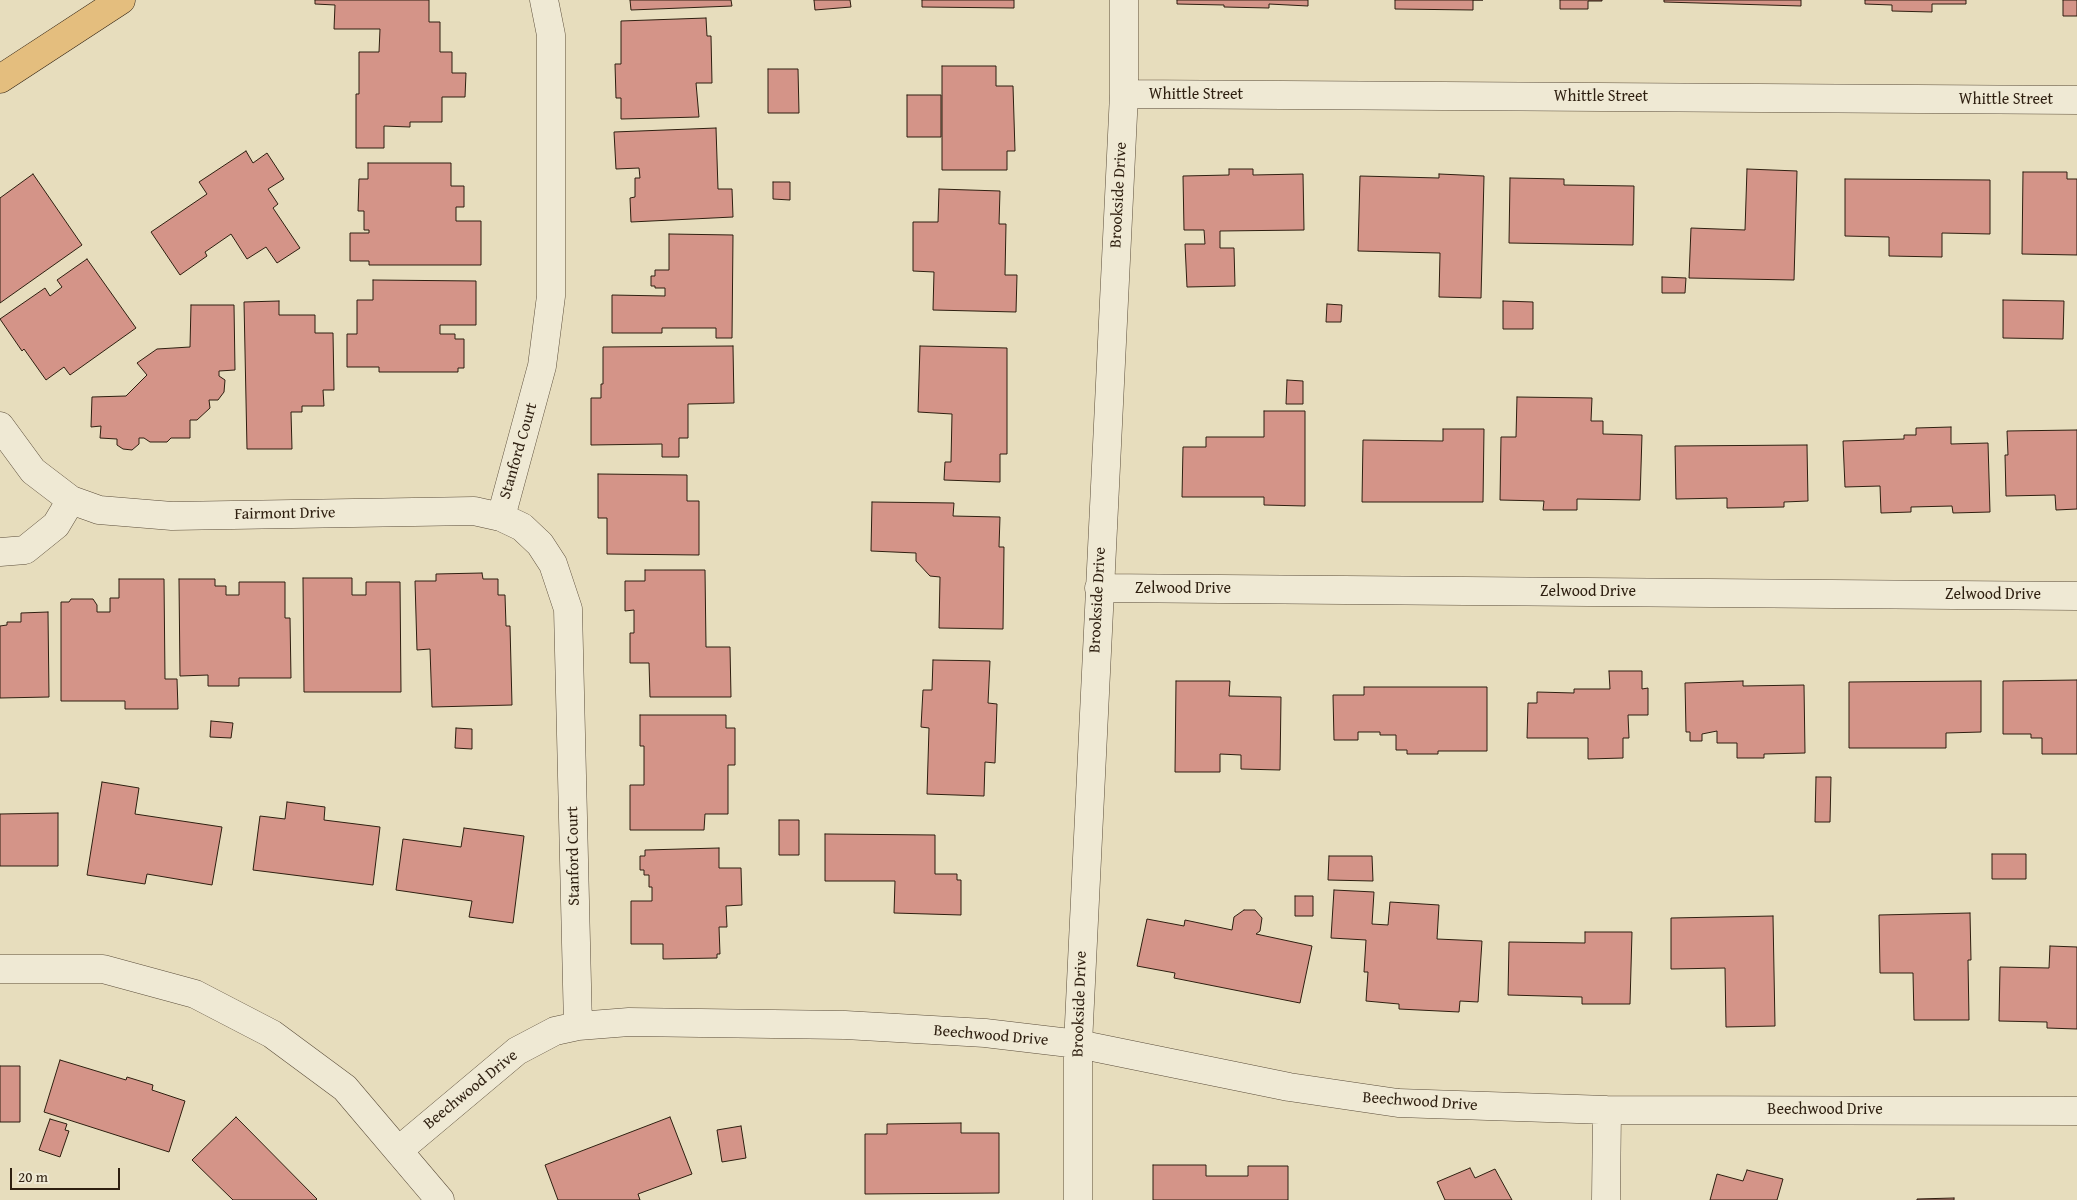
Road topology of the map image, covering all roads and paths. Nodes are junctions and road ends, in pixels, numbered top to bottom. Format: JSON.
{"nodes":[{"id":1,"x":121,"y":0,"type":"edge"},
{"id":2,"x":544,"y":0,"type":"edge"},
{"id":3,"x":1124,"y":0,"type":"edge"},
{"id":4,"x":0,"y":79,"type":"edge"},
{"id":5,"x":1124,"y":94,"type":"junction"},
{"id":6,"x":2077,"y":100,"type":"edge"},
{"id":7,"x":0,"y":426,"type":"edge"},
{"id":8,"x":71,"y":500,"type":"junction"},
{"id":9,"x":501,"y":517,"type":"junction"},
{"id":10,"x":0,"y":552,"type":"edge"},
{"id":11,"x":1099,"y":588,"type":"junction"},
{"id":12,"x":2077,"y":596,"type":"edge"},
{"id":13,"x":0,"y":969,"type":"edge"},
{"id":14,"x":578,"y":1026,"type":"junction"},
{"id":15,"x":1078,"y":1044,"type":"junction"},
{"id":16,"x":1607,"y":1110,"type":"junction"},
{"id":17,"x":2077,"y":1111,"type":"edge"},
{"id":18,"x":399,"y":1150,"type":"junction"},
{"id":19,"x":440,"y":1200,"type":"edge"},
{"id":20,"x":1078,"y":1200,"type":"edge"},
{"id":21,"x":1606,"y":1200,"type":"edge"}],
"edges":[{"from":1,"to":4,"type":"main road"},
{"from":2,"to":9,"type":"street","name":"Stanford Court"},
{"from":3,"to":5,"type":"street","name":"Brookside Drive"},
{"from":5,"to":6,"type":"street","name":"Whittle Street"},
{"from":5,"to":11,"type":"street","name":"Brookside Drive"},
{"from":7,"to":8,"type":"street","name":"Fairmont Drive"},
{"from":8,"to":9,"type":"street","name":"Fairmont Drive"},
{"from":8,"to":10,"type":"street"},
{"from":9,"to":14,"type":"street","name":"Stanford Court"},
{"from":11,"to":12,"type":"street","name":"Zelwood Drive"},
{"from":11,"to":15,"type":"street","name":"Brookside Drive"},
{"from":13,"to":18,"type":"street"},
{"from":14,"to":15,"type":"street","name":"Beechwood Drive"},
{"from":14,"to":18,"type":"street","name":"Beechwood Drive"},
{"from":15,"to":16,"type":"street","name":"Beechwood Drive"},
{"from":15,"to":20,"type":"street","name":"Brookside Drive"},
{"from":16,"to":17,"type":"street","name":"Beechwood Drive"},
{"from":16,"to":21,"type":"street"},
{"from":18,"to":19,"type":"street"}]}
